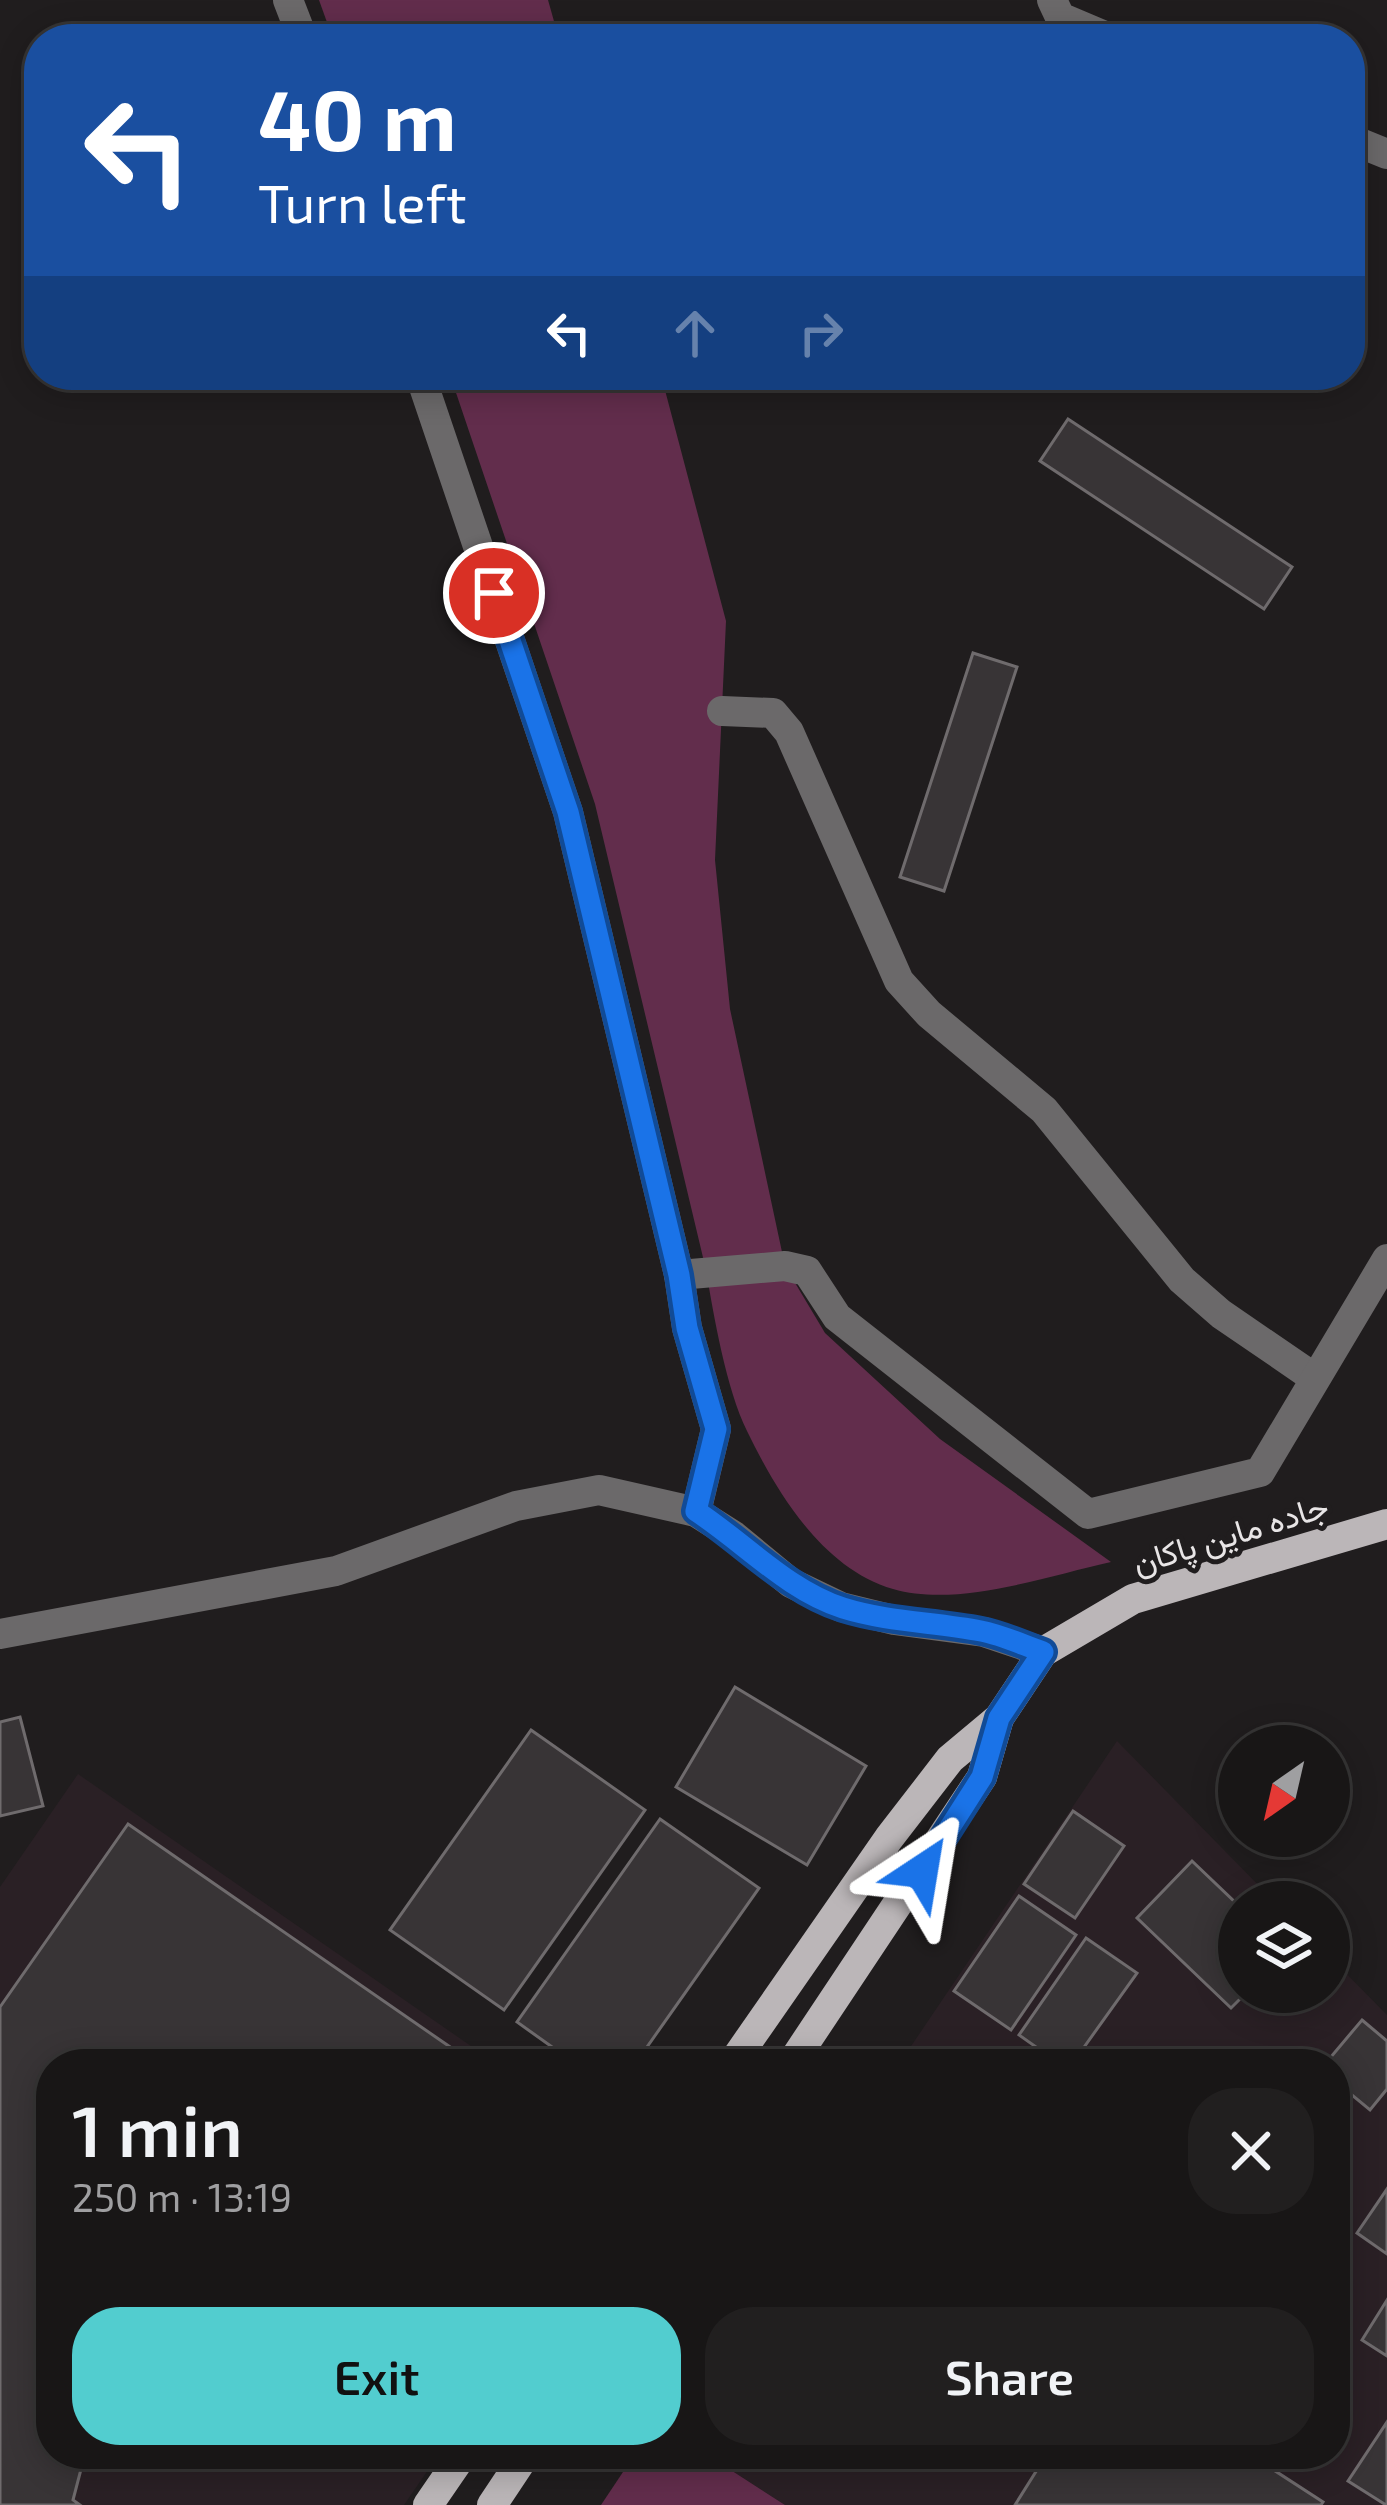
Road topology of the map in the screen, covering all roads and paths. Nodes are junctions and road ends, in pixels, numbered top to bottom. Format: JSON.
{"nodes":[{"id":1,"x":1052,"y":0,"type":"edge"},
{"id":2,"x":1077,"y":24,"type":"edge"},
{"id":3,"x":425,"y":390,"type":"edge"},
{"id":4,"x":722,"y":711,"type":"dead end"},
{"id":5,"x":1387,"y":1259,"type":"edge"},
{"id":6,"x":679,"y":1275,"type":"junction"},
{"id":7,"x":1313,"y":1377,"type":"junction"},
{"id":8,"x":696,"y":1511,"type":"junction"},
{"id":9,"x":1387,"y":1524,"type":"edge"},
{"id":10,"x":0,"y":1634,"type":"edge"},
{"id":11,"x":1043,"y":1652,"type":"junction"},
{"id":12,"x":999,"y":1718,"type":"junction"},
{"id":13,"x":742,"y":2049,"type":"edge"},
{"id":14,"x":801,"y":2049,"type":"edge"},
{"id":15,"x":453,"y":2469,"type":"edge"},
{"id":16,"x":516,"y":2469,"type":"edge"},
{"id":17,"x":428,"y":2505,"type":"edge"},
{"id":18,"x":491,"y":2505,"type":"edge"}],
"edges":[{"from":1,"to":2,"type":"street"},
{"from":3,"to":6,"type":"street"},
{"from":4,"to":7,"type":"street"},
{"from":5,"to":7,"type":"street"},
{"from":6,"to":7,"type":"street"},
{"from":6,"to":8,"type":"street"},
{"from":8,"to":10,"type":"street"},
{"from":8,"to":11,"type":"street"},
{"from":9,"to":11,"type":"main road","name":"جاده ماین پاکان"},
{"from":11,"to":12,"type":"main road","name":"جاده ماین پاکان"},
{"from":12,"to":13,"type":"main road","name":"جاده ماین پاکان"},
{"from":12,"to":14,"type":"main road","name":"جاده ماین پاکان"},
{"from":15,"to":17,"type":"main road"},
{"from":16,"to":18,"type":"main road"}]}
